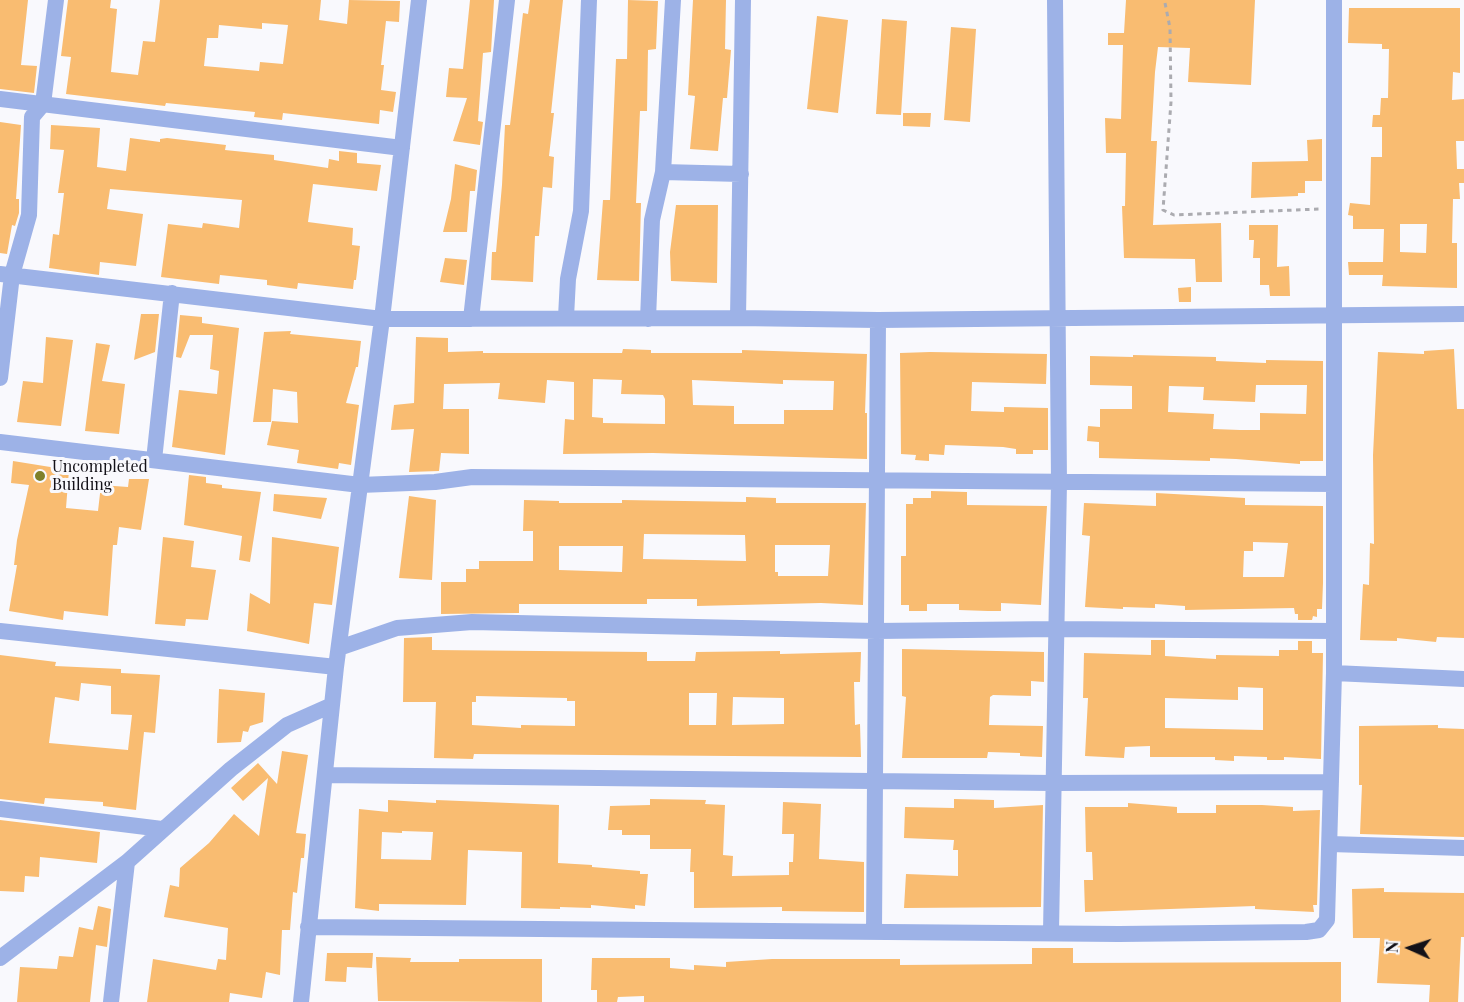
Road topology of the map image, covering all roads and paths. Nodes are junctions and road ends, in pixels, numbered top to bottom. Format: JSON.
{"nodes":[{"id":1,"x":56,"y":0,"type":"edge"},
{"id":2,"x":419,"y":0,"type":"edge"},
{"id":3,"x":507,"y":0,"type":"edge"},
{"id":4,"x":590,"y":0,"type":"edge"},
{"id":5,"x":674,"y":0,"type":"edge"},
{"id":6,"x":743,"y":0,"type":"edge"},
{"id":7,"x":1055,"y":0,"type":"edge"},
{"id":8,"x":1334,"y":0,"type":"edge"},
{"id":9,"x":1166,"y":3,"type":"dead end"},
{"id":10,"x":0,"y":99,"type":"edge"},
{"id":11,"x":43,"y":104,"type":"junction"},
{"id":12,"x":402,"y":148,"type":"junction"},
{"id":13,"x":663,"y":172,"type":"junction"},
{"id":14,"x":741,"y":174,"type":"junction"},
{"id":15,"x":1334,"y":208,"type":"junction"},
{"id":16,"x":6,"y":274,"type":"edge"},
{"id":17,"x":172,"y":293,"type":"junction"},
{"id":18,"x":1464,"y":314,"type":"edge"},
{"id":19,"x":1334,"y":316,"type":"junction"},
{"id":20,"x":566,"y":317,"type":"junction"},
{"id":21,"x":738,"y":318,"type":"junction"},
{"id":22,"x":1056,"y":318,"type":"junction"},
{"id":23,"x":382,"y":319,"type":"junction"},
{"id":24,"x":471,"y":319,"type":"junction"},
{"id":25,"x":648,"y":319,"type":"junction"},
{"id":26,"x":878,"y":320,"type":"junction"},
{"id":27,"x":0,"y":378,"type":"edge"},
{"id":28,"x":0,"y":442,"type":"edge"},
{"id":29,"x":154,"y":460,"type":"junction"},
{"id":30,"x":878,"y":481,"type":"junction"},
{"id":31,"x":1059,"y":482,"type":"junction"},
{"id":32,"x":1334,"y":484,"type":"junction"},
{"id":33,"x":360,"y":485,"type":"junction"},
{"id":34,"x":1056,"y":629,"type":"junction"},
{"id":35,"x":0,"y":631,"type":"edge"},
{"id":36,"x":876,"y":631,"type":"junction"},
{"id":37,"x":1334,"y":631,"type":"junction"},
{"id":38,"x":339,"y":648,"type":"junction"},
{"id":39,"x":336,"y":667,"type":"junction"},
{"id":40,"x":1334,"y":673,"type":"junction"},
{"id":41,"x":1464,"y":679,"type":"edge"},
{"id":42,"x":332,"y":705,"type":"junction"},
{"id":43,"x":325,"y":775,"type":"junction"},
{"id":44,"x":874,"y":781,"type":"junction"},
{"id":45,"x":1331,"y":782,"type":"junction"},
{"id":46,"x":1053,"y":783,"type":"junction"},
{"id":47,"x":0,"y":809,"type":"edge"},
{"id":48,"x":162,"y":829,"type":"junction"},
{"id":49,"x":1330,"y":844,"type":"junction"},
{"id":50,"x":1464,"y":848,"type":"edge"},
{"id":51,"x":128,"y":862,"type":"junction"},
{"id":52,"x":308,"y":927,"type":"junction"},
{"id":53,"x":874,"y":932,"type":"junction"},
{"id":54,"x":1051,"y":932,"type":"junction"},
{"id":55,"x":0,"y":958,"type":"edge"},
{"id":56,"x":111,"y":1002,"type":"edge"},
{"id":57,"x":301,"y":1002,"type":"edge"}],
"edges":[{"from":1,"to":11,"type":"street"},
{"from":2,"to":12,"type":"street"},
{"from":3,"to":24,"type":"street"},
{"from":4,"to":20,"type":"street"},
{"from":5,"to":13,"type":"street"},
{"from":6,"to":14,"type":"street"},
{"from":7,"to":22,"type":"street"},
{"from":8,"to":15,"type":"street"},
{"from":9,"to":15,"type":"path"},
{"from":10,"to":11,"type":"street"},
{"from":11,"to":12,"type":"street"},
{"from":11,"to":16,"type":"street"},
{"from":12,"to":23,"type":"street"},
{"from":13,"to":14,"type":"street"},
{"from":13,"to":25,"type":"street"},
{"from":14,"to":21,"type":"street"},
{"from":15,"to":19,"type":"street"},
{"from":16,"to":17,"type":"street"},
{"from":16,"to":27,"type":"street"},
{"from":17,"to":23,"type":"street"},
{"from":17,"to":29,"type":"street"},
{"from":18,"to":19,"type":"street"},
{"from":19,"to":22,"type":"street"},
{"from":19,"to":32,"type":"street"},
{"from":20,"to":24,"type":"street"},
{"from":20,"to":25,"type":"street"},
{"from":21,"to":25,"type":"street"},
{"from":21,"to":26,"type":"street"},
{"from":22,"to":26,"type":"street"},
{"from":22,"to":31,"type":"street"},
{"from":23,"to":24,"type":"street"},
{"from":23,"to":33,"type":"street"},
{"from":26,"to":30,"type":"street"},
{"from":28,"to":29,"type":"street"},
{"from":29,"to":33,"type":"street"},
{"from":30,"to":31,"type":"street"},
{"from":30,"to":33,"type":"street"},
{"from":30,"to":36,"type":"street"},
{"from":31,"to":32,"type":"street"},
{"from":31,"to":34,"type":"street"},
{"from":32,"to":37,"type":"street"},
{"from":33,"to":38,"type":"street"},
{"from":34,"to":36,"type":"street"},
{"from":34,"to":37,"type":"street"},
{"from":34,"to":46,"type":"street"},
{"from":35,"to":39,"type":"street"},
{"from":36,"to":38,"type":"street"},
{"from":36,"to":44,"type":"street"},
{"from":37,"to":40,"type":"street"},
{"from":38,"to":39,"type":"street"},
{"from":39,"to":42,"type":"street"},
{"from":40,"to":41,"type":"street"},
{"from":40,"to":45,"type":"street"},
{"from":42,"to":43,"type":"street"},
{"from":42,"to":48,"type":"street"},
{"from":43,"to":44,"type":"street"},
{"from":43,"to":52,"type":"street"},
{"from":44,"to":46,"type":"street"},
{"from":44,"to":53,"type":"street"},
{"from":45,"to":46,"type":"street"},
{"from":45,"to":49,"type":"street"},
{"from":46,"to":54,"type":"street"},
{"from":47,"to":48,"type":"street"},
{"from":48,"to":51,"type":"street"},
{"from":49,"to":50,"type":"street"},
{"from":49,"to":54,"type":"street"},
{"from":51,"to":55,"type":"street"},
{"from":51,"to":56,"type":"street"},
{"from":52,"to":53,"type":"street"},
{"from":52,"to":57,"type":"street"},
{"from":53,"to":54,"type":"street"}]}
